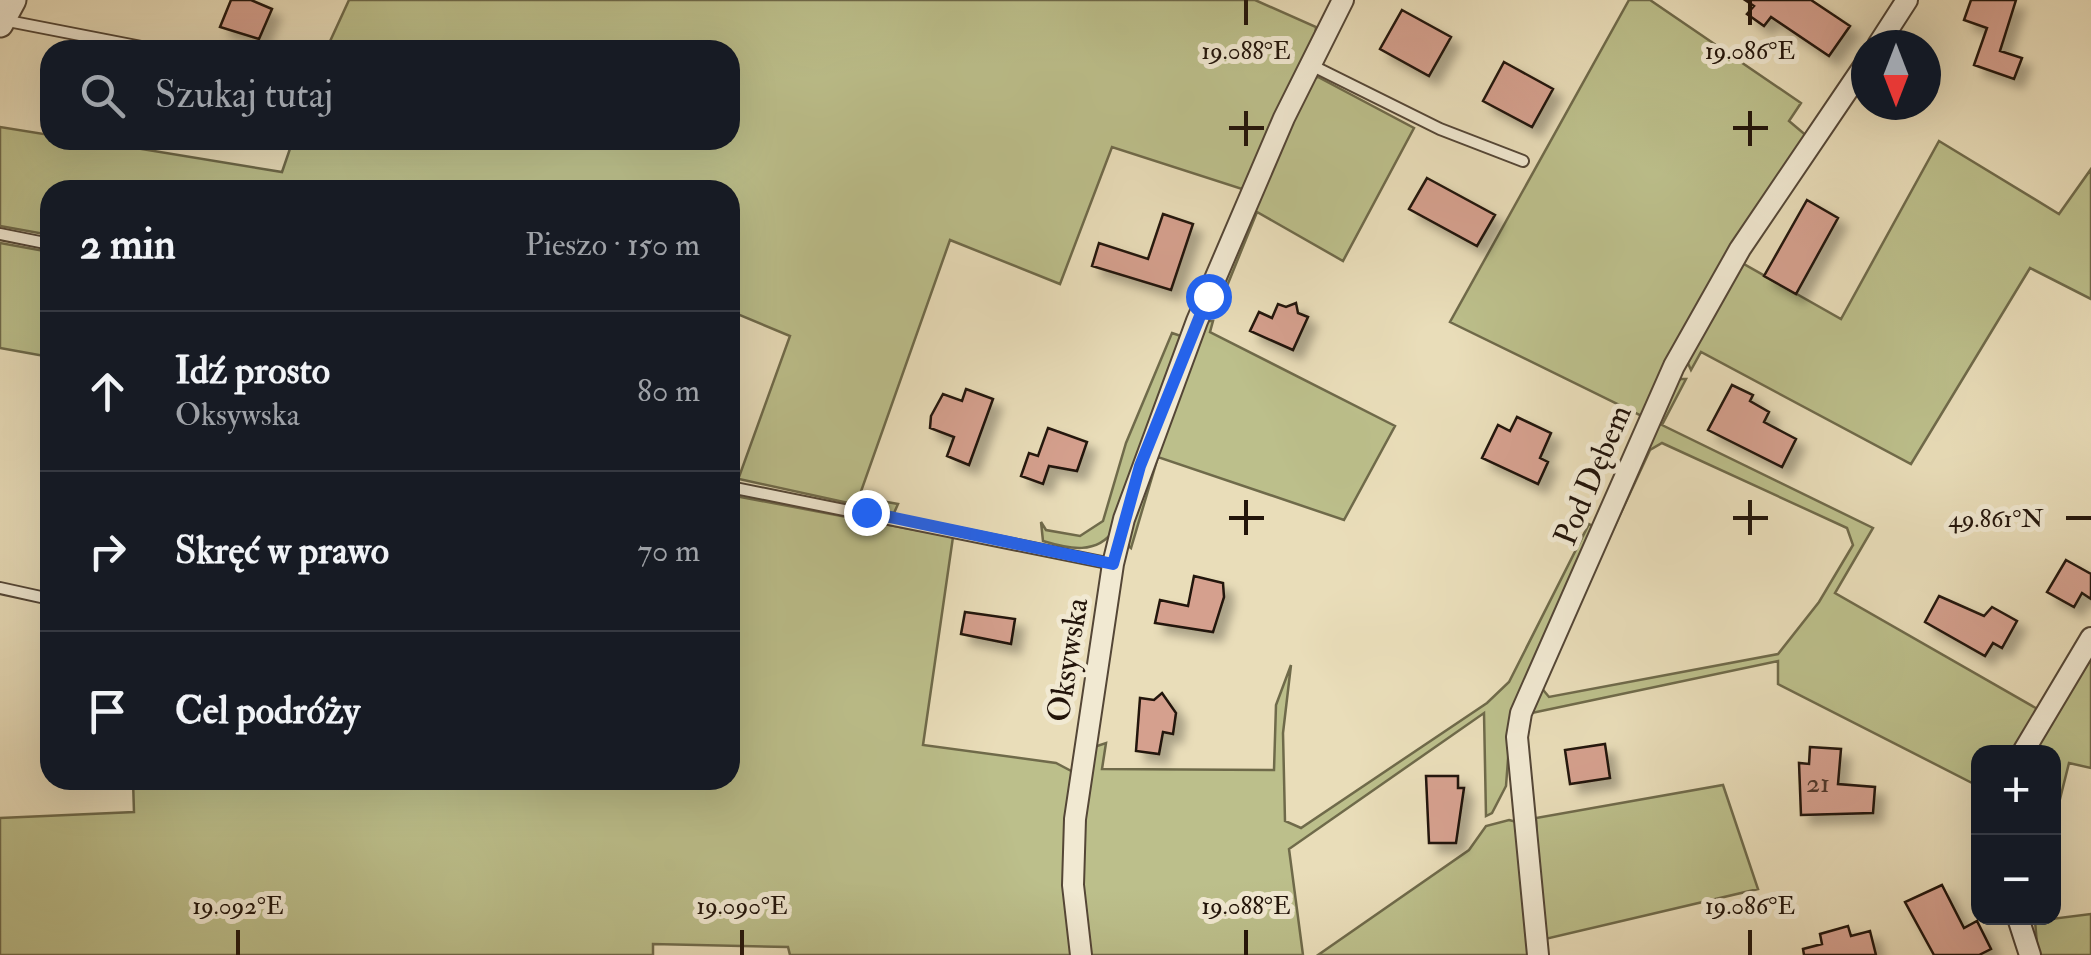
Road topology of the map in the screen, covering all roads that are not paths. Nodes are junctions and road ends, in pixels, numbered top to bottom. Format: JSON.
{"nodes":[{"id":1,"x":1343,"y":0,"type":"edge"},
{"id":2,"x":1907,"y":0,"type":"edge"},
{"id":3,"x":5,"y":14,"type":"edge"},
{"id":4,"x":1888,"y":30,"type":"edge"},
{"id":5,"x":114,"y":40,"type":"edge"},
{"id":6,"x":1310,"y":65,"type":"junction"},
{"id":7,"x":1851,"y":85,"type":"edge"},
{"id":8,"x":1523,"y":160,"type":"dead end"},
{"id":9,"x":0,"y":234,"type":"edge"},
{"id":10,"x":40,"y":242,"type":"edge"},
{"id":11,"x":740,"y":488,"type":"edge"},
{"id":12,"x":1113,"y":564,"type":"junction"},
{"id":13,"x":0,"y":588,"type":"edge"},
{"id":14,"x":40,"y":597,"type":"edge"},
{"id":15,"x":2091,"y":638,"type":"edge"},
{"id":16,"x":2028,"y":745,"type":"edge"},
{"id":17,"x":2020,"y":925,"type":"edge"},
{"id":18,"x":1080,"y":955,"type":"edge"},
{"id":19,"x":1538,"y":955,"type":"edge"},
{"id":20,"x":2030,"y":955,"type":"edge"}],
"edges":[{"from":1,"to":6,"type":"street","name":"Oksywska"},
{"from":2,"to":4,"type":"street"},
{"from":3,"to":5,"type":"lane"},
{"from":6,"to":8,"type":"lane"},
{"from":6,"to":12,"type":"street","name":"Oksywska"},
{"from":7,"to":19,"type":"street","name":"Pod Dębem"},
{"from":9,"to":10,"type":"lane"},
{"from":11,"to":12,"type":"lane"},
{"from":12,"to":18,"type":"street","name":"Oksywska"},
{"from":13,"to":14,"type":"lane"},
{"from":15,"to":16,"type":"street"},
{"from":17,"to":20,"type":"street"}]}
